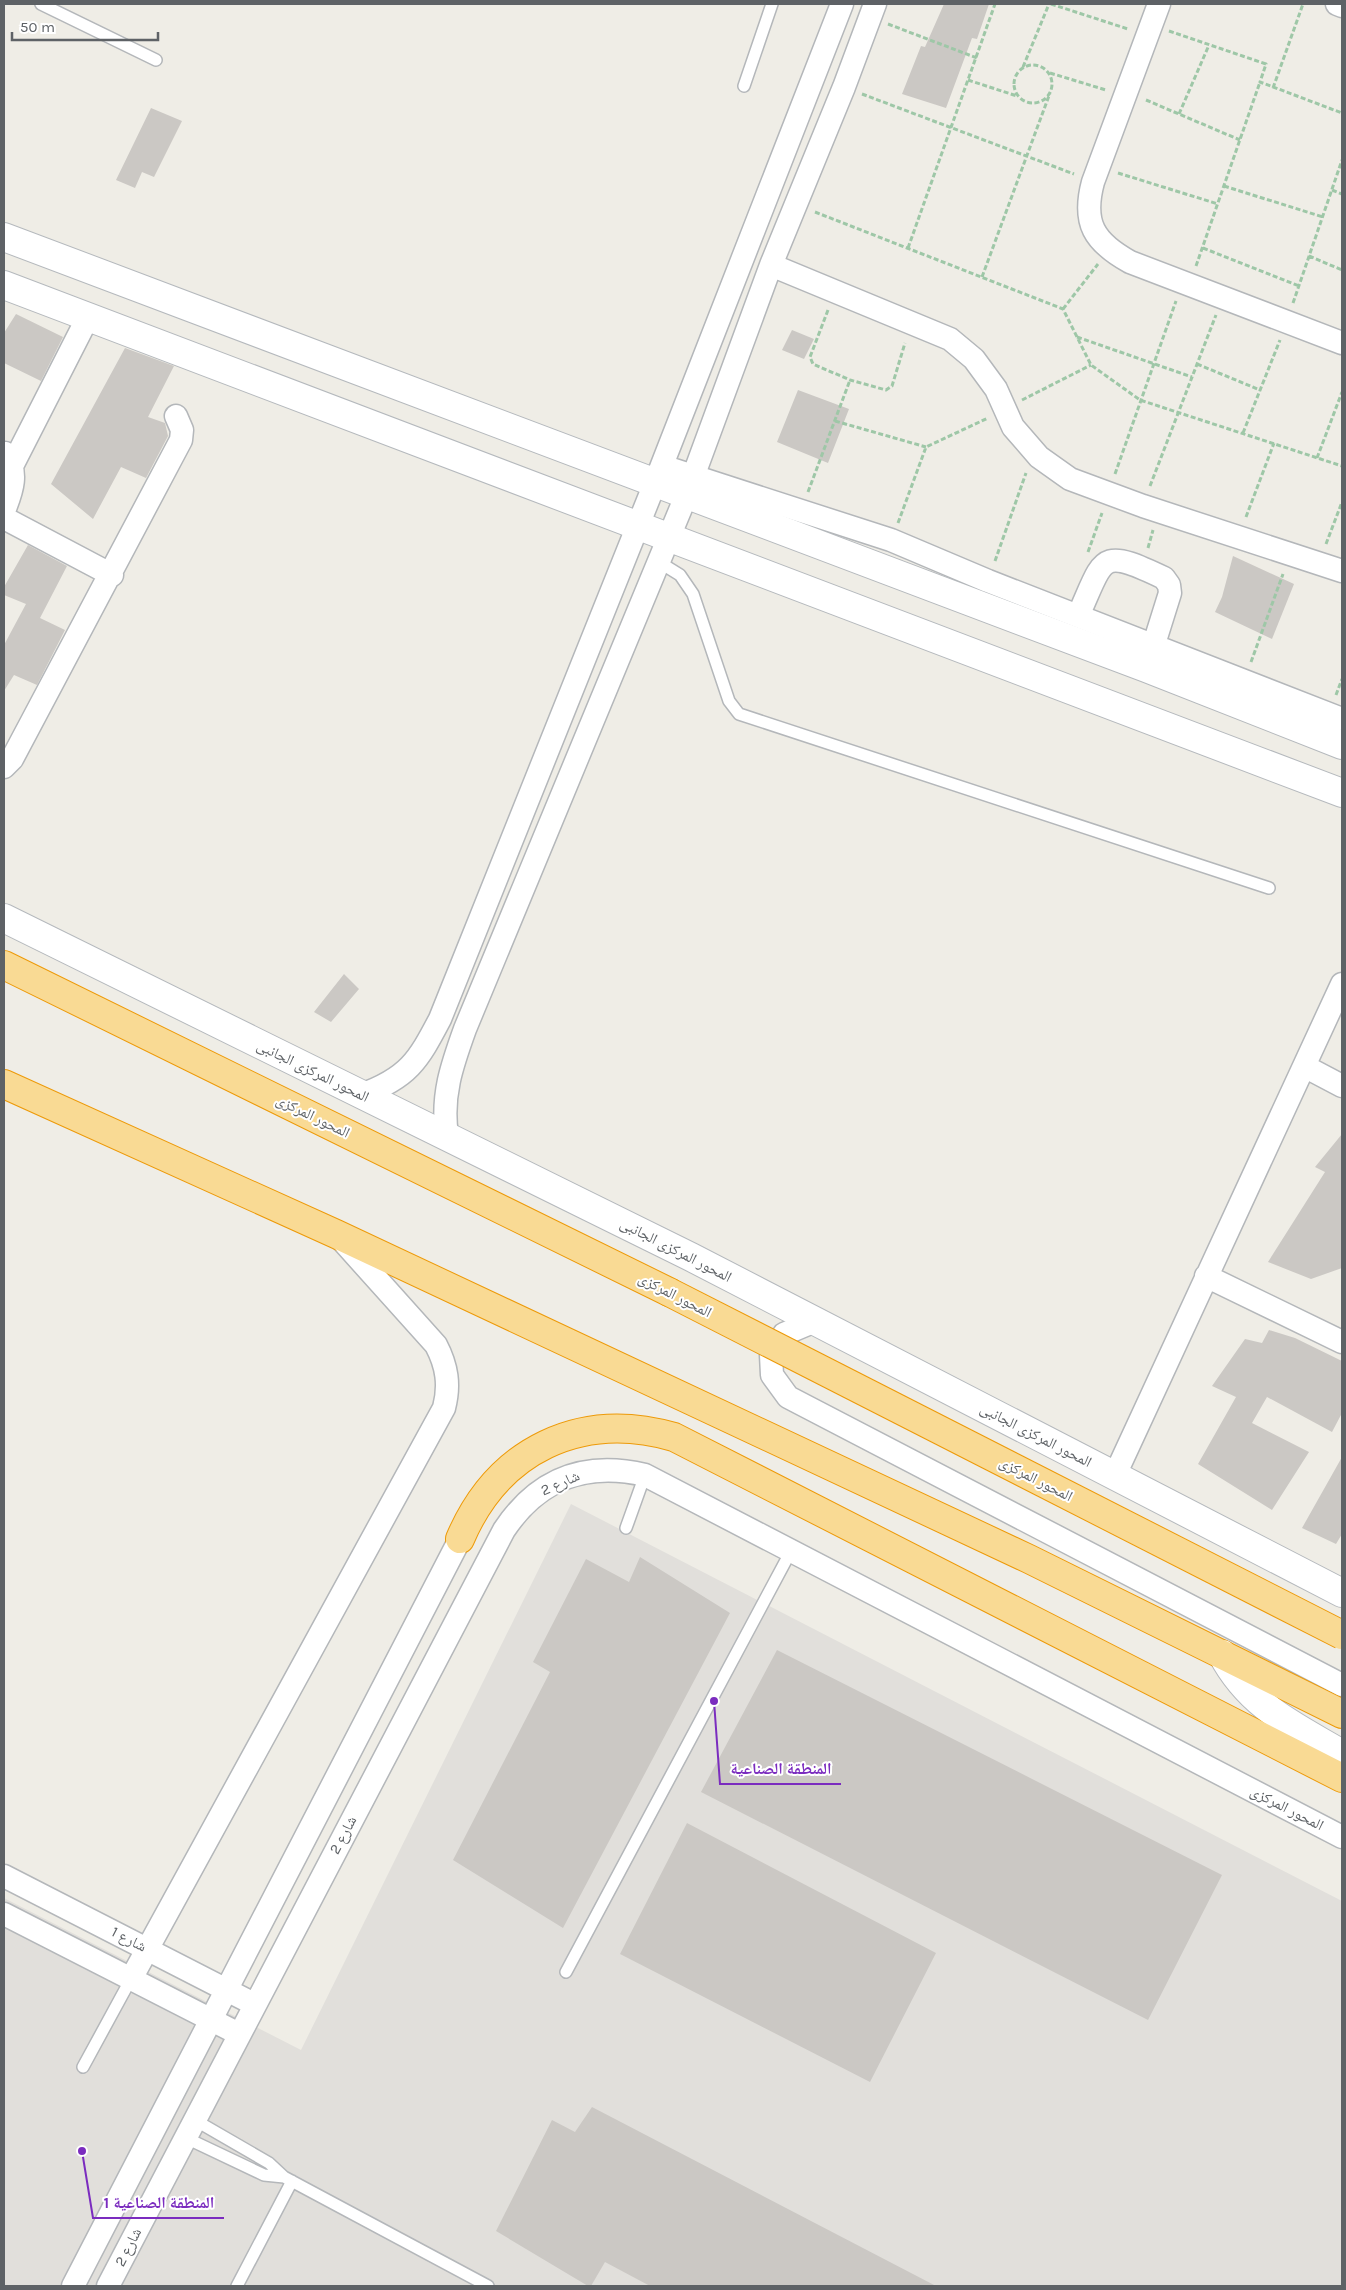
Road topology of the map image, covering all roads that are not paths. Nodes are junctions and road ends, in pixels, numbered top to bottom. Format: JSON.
{"nodes":[{"id":1,"x":41,"y":4,"type":"edge"},
{"id":2,"x":772,"y":4,"type":"edge"},
{"id":3,"x":842,"y":4,"type":"edge"},
{"id":4,"x":1160,"y":4,"type":"edge"},
{"id":5,"x":1337,"y":4,"type":"edge"},
{"id":6,"x":1342,"y":6,"type":"edge"},
{"id":7,"x":872,"y":10,"type":"edge"},
{"id":8,"x":156,"y":60,"type":"dead end"},
{"id":9,"x":744,"y":86,"type":"dead end"},
{"id":10,"x":4,"y":237,"type":"edge"},
{"id":11,"x":36,"y":249,"type":"junction"},
{"id":12,"x":771,"y":265,"type":"junction"},
{"id":13,"x":8,"y":286,"type":"edge"},
{"id":14,"x":88,"y":317,"type":"junction"},
{"id":15,"x":1342,"y":343,"type":"edge"},
{"id":16,"x":176,"y":416,"type":"dead end"},
{"id":17,"x":8,"y":458,"type":"edge"},
{"id":18,"x":658,"y":475,"type":"junction"},
{"id":19,"x":690,"y":486,"type":"junction"},
{"id":20,"x":4,"y":511,"type":"edge"},
{"id":21,"x":4,"y":518,"type":"edge"},
{"id":22,"x":638,"y":525,"type":"junction"},
{"id":23,"x":669,"y":537,"type":"junction"},
{"id":24,"x":658,"y":562,"type":"junction"},
{"id":25,"x":1342,"y":571,"type":"edge"},
{"id":26,"x":112,"y":575,"type":"junction"},
{"id":27,"x":1078,"y":616,"type":"junction"},
{"id":28,"x":1150,"y":657,"type":"junction"},
{"id":29,"x":1342,"y":719,"type":"edge"},
{"id":30,"x":1342,"y":745,"type":"edge"},
{"id":31,"x":4,"y":767,"type":"edge"},
{"id":32,"x":1342,"y":793,"type":"edge"},
{"id":33,"x":1269,"y":888,"type":"dead end"},
{"id":34,"x":4,"y":918,"type":"edge"},
{"id":35,"x":4,"y":965,"type":"edge"},
{"id":36,"x":1342,"y":984,"type":"edge"},
{"id":37,"x":440,"y":1019,"type":"junction"},
{"id":38,"x":465,"y":1030,"type":"junction"},
{"id":39,"x":1304,"y":1066,"type":"junction"},
{"id":40,"x":4,"y":1084,"type":"edge"},
{"id":41,"x":1342,"y":1086,"type":"edge"},
{"id":42,"x":361,"y":1095,"type":"junction"},
{"id":43,"x":446,"y":1135,"type":"junction"},
{"id":44,"x":336,"y":1234,"type":"junction"},
{"id":45,"x":1206,"y":1276,"type":"junction"},
{"id":46,"x":815,"y":1320,"type":"junction"},
{"id":47,"x":1342,"y":1342,"type":"edge"},
{"id":48,"x":646,"y":1475,"type":"junction"},
{"id":49,"x":1114,"y":1475,"type":"junction"},
{"id":50,"x":626,"y":1528,"type":"dead end"},
{"id":51,"x":460,"y":1539,"type":"joint"},
{"id":52,"x":791,"y":1550,"type":"junction"},
{"id":53,"x":1342,"y":1593,"type":"edge"},
{"id":54,"x":1342,"y":1635,"type":"edge"},
{"id":55,"x":1222,"y":1654,"type":"junction"},
{"id":56,"x":1342,"y":1685,"type":"edge"},
{"id":57,"x":1342,"y":1714,"type":"edge"},
{"id":58,"x":1342,"y":1754,"type":"edge"},
{"id":59,"x":1342,"y":1778,"type":"edge"},
{"id":60,"x":1342,"y":1837,"type":"edge"},
{"id":61,"x":4,"y":1876,"type":"edge"},
{"id":62,"x":4,"y":1914,"type":"edge"},
{"id":63,"x":147,"y":1948,"type":"junction"},
{"id":64,"x":566,"y":1972,"type":"dead end"},
{"id":65,"x":132,"y":1977,"type":"junction"},
{"id":66,"x":225,"y":1989,"type":"junction"},
{"id":67,"x":254,"y":2004,"type":"junction"},
{"id":68,"x":210,"y":2019,"type":"junction"},
{"id":69,"x":239,"y":2034,"type":"junction"},
{"id":70,"x":83,"y":2066,"type":"dead end"},
{"id":71,"x":189,"y":2128,"type":"junction"},
{"id":72,"x":288,"y":2179,"type":"junction"},
{"id":73,"x":73,"y":2286,"type":"edge"},
{"id":74,"x":108,"y":2286,"type":"edge"},
{"id":75,"x":237,"y":2286,"type":"edge"},
{"id":76,"x":486,"y":2286,"type":"edge"}],
"edges":[{"from":1,"to":8,"type":"lane"},
{"from":2,"to":9,"type":"lane"},
{"from":3,"to":18,"type":"street"},
{"from":4,"to":15,"type":"street"},
{"from":5,"to":6,"type":"street"},
{"from":7,"to":12,"type":"street"},
{"from":10,"to":11,"type":"street"},
{"from":11,"to":13,"type":"street"},
{"from":11,"to":18,"type":"street"},
{"from":12,"to":19,"type":"street"},
{"from":12,"to":25,"type":"street"},
{"from":13,"to":14,"type":"street"},
{"from":14,"to":17,"type":"street"},
{"from":14,"to":22,"type":"street"},
{"from":16,"to":26,"type":"street"},
{"from":17,"to":20,"type":"street"},
{"from":18,"to":19,"type":"street"},
{"from":18,"to":22,"type":"street"},
{"from":19,"to":23,"type":"street"},
{"from":19,"to":27,"type":"street"},
{"from":19,"to":28,"type":"street"},
{"from":21,"to":26,"type":"street"},
{"from":22,"to":23,"type":"street"},
{"from":22,"to":37,"type":"street"},
{"from":23,"to":24,"type":"street"},
{"from":23,"to":32,"type":"street"},
{"from":24,"to":33,"type":"lane"},
{"from":24,"to":38,"type":"street"},
{"from":26,"to":31,"type":"street"},
{"from":27,"to":28,"type":"street"},
{"from":27,"to":28,"type":"street"},
{"from":28,"to":29,"type":"street"},
{"from":28,"to":30,"type":"street"},
{"from":34,"to":42,"type":"street","name":"المحور المركزى الجانبى"},
{"from":35,"to":54,"type":"highway","name":"المحور المركزى","bridge":true},
{"from":36,"to":39,"type":"street"},
{"from":37,"to":38,"type":"street"},
{"from":37,"to":42,"type":"street"},
{"from":38,"to":43,"type":"street"},
{"from":39,"to":41,"type":"street"},
{"from":39,"to":45,"type":"street"},
{"from":40,"to":44,"type":"highway"},
{"from":42,"to":43,"type":"street","name":"المحور المركزى الجانبى"},
{"from":43,"to":46,"type":"street","name":"المحور المركزى الجانبى"},
{"from":44,"to":55,"type":"highway"},
{"from":44,"to":63,"type":"street"},
{"from":45,"to":47,"type":"street"},
{"from":45,"to":49,"type":"street"},
{"from":46,"to":49,"type":"street","name":"المحور المركزى الجانبى"},
{"from":46,"to":56,"type":"street"},
{"from":48,"to":50,"type":"lane"},
{"from":48,"to":52,"type":"street","name":"المحور المركزى"},
{"from":48,"to":67,"type":"street","name":"شارع 2"},
{"from":49,"to":53,"type":"street","name":"المحور المركزى الجانبى"},
{"from":51,"to":59,"type":"highway"},
{"from":51,"to":66,"type":"street","name":"شارع 2"},
{"from":52,"to":60,"type":"street","name":"المحور المركزى"},
{"from":52,"to":64,"type":"lane"},
{"from":55,"to":57,"type":"highway"},
{"from":55,"to":58,"type":"street"},
{"from":61,"to":63,"type":"street","name":"شارع 1"},
{"from":62,"to":65,"type":"street"},
{"from":63,"to":65,"type":"street"},
{"from":63,"to":66,"type":"street","name":"شارع 1"},
{"from":65,"to":68,"type":"street"},
{"from":65,"to":70,"type":"lane"},
{"from":66,"to":67,"type":"street","name":"شارع 1"},
{"from":66,"to":68,"type":"street","name":"شارع 2"},
{"from":67,"to":69,"type":"street","name":"شارع 2"},
{"from":68,"to":69,"type":"street"},
{"from":68,"to":73,"type":"street","name":"شارع 2"},
{"from":69,"to":71,"type":"street","name":"شارع 2"},
{"from":71,"to":72,"type":"lane"},
{"from":71,"to":72,"type":"lane"},
{"from":71,"to":74,"type":"street","name":"شارع 2"},
{"from":72,"to":75,"type":"lane"},
{"from":72,"to":76,"type":"lane"}]}
